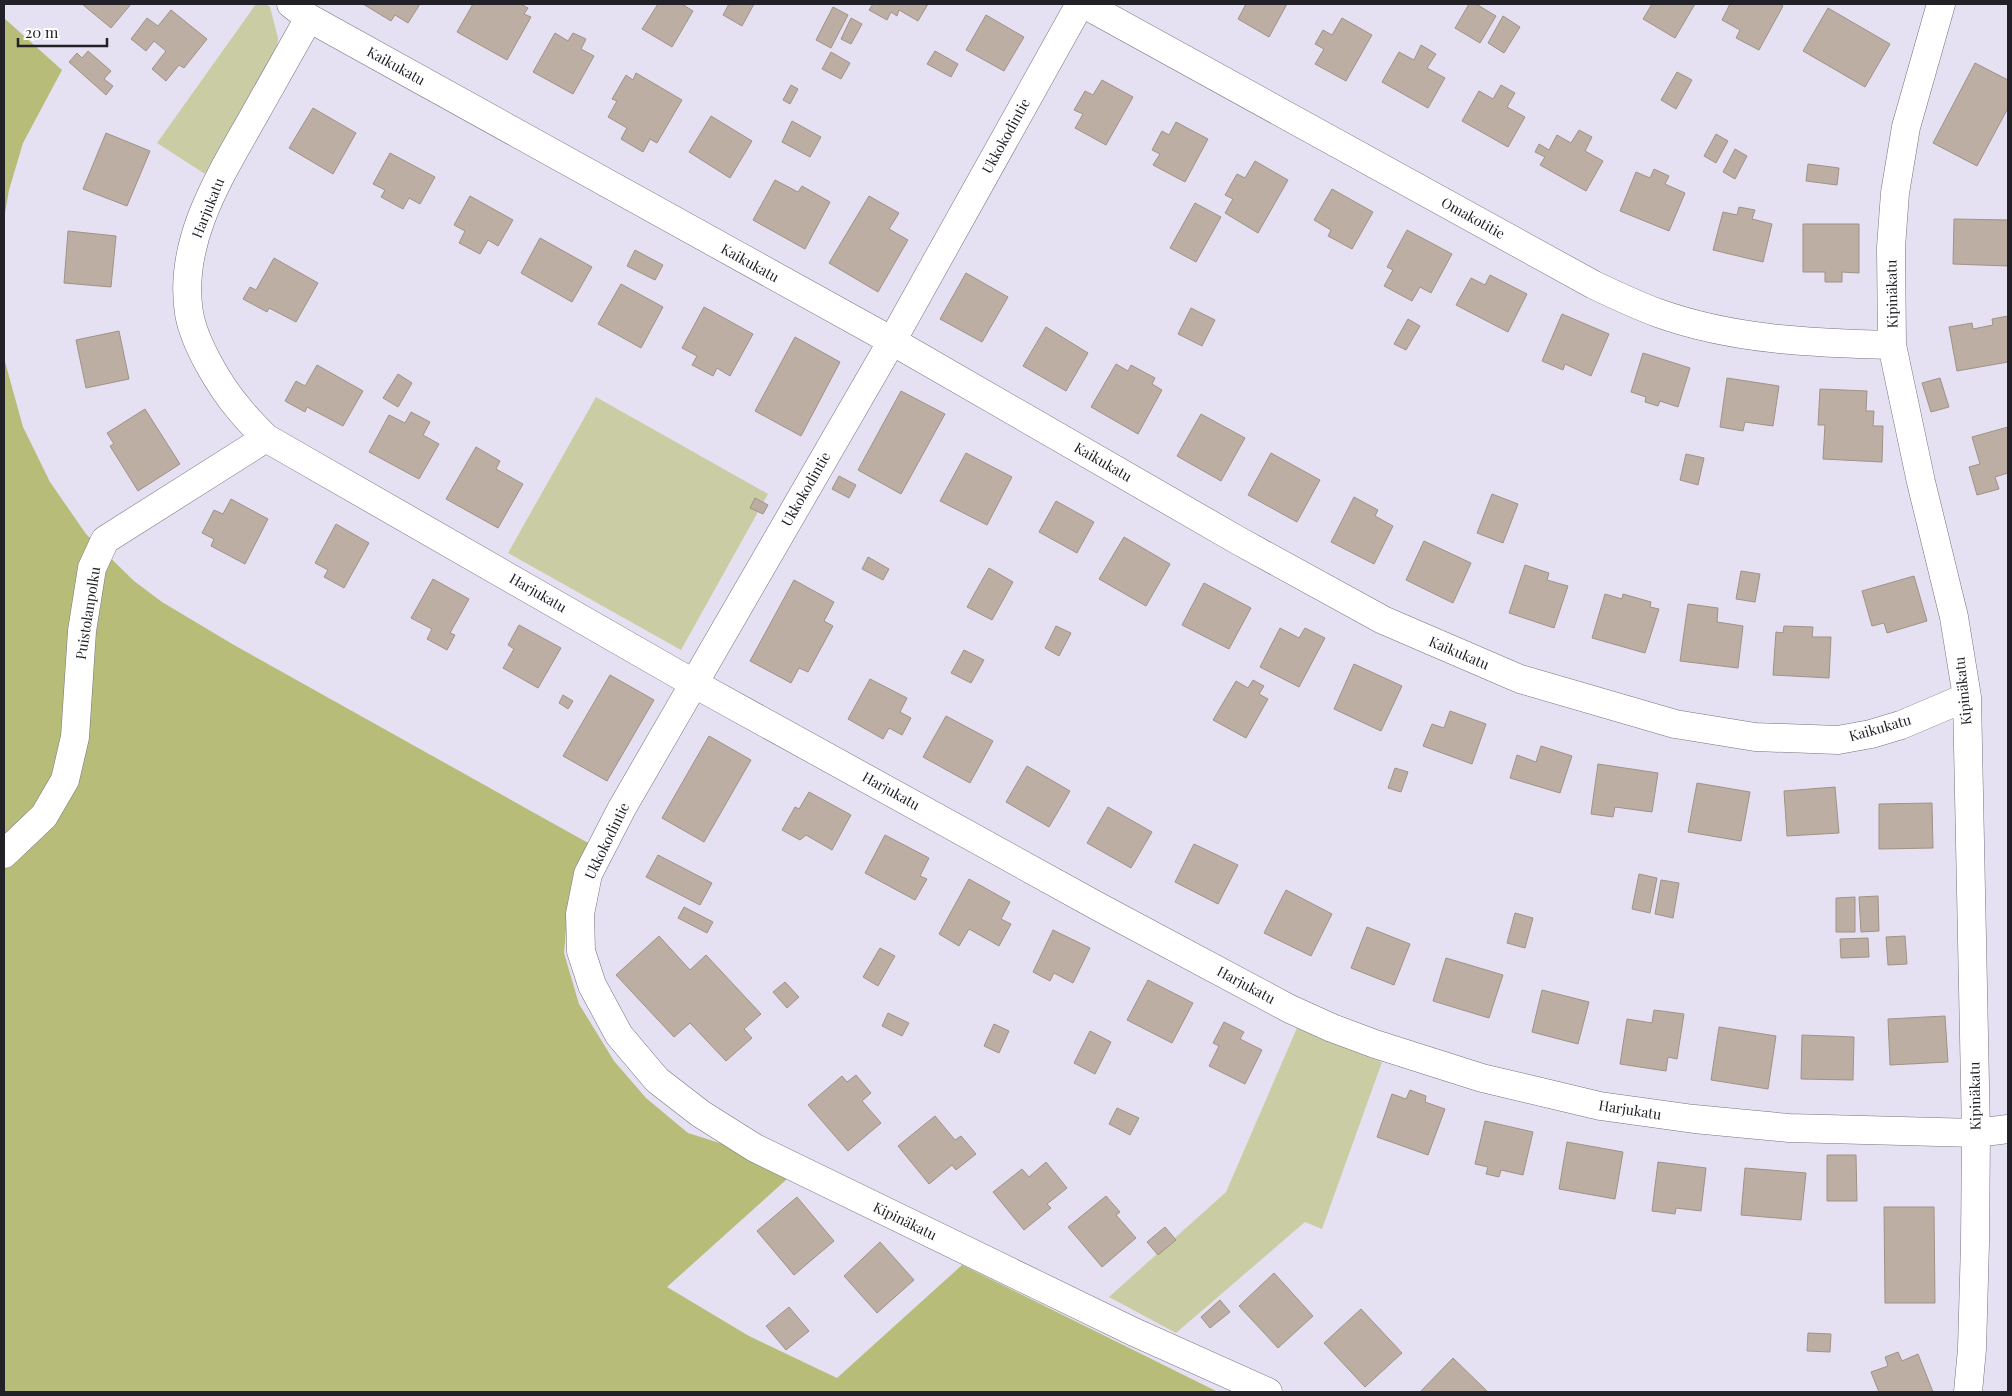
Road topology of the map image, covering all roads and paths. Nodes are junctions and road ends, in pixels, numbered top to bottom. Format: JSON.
{"nodes":[{"id":1,"x":1082,"y":4,"type":"edge"},
{"id":2,"x":1941,"y":4,"type":"edge"},
{"id":3,"x":300,"y":11,"type":"edge"},
{"id":4,"x":892,"y":341,"type":"junction"},
{"id":5,"x":1892,"y":345,"type":"junction"},
{"id":6,"x":266,"y":438,"type":"junction"},
{"id":7,"x":694,"y":683,"type":"junction"},
{"id":8,"x":1967,"y":697,"type":"junction"},
{"id":9,"x":4,"y":854,"type":"edge"},
{"id":10,"x":592,"y":985,"type":"joint"},
{"id":11,"x":2008,"y":1129,"type":"edge"},
{"id":12,"x":1976,"y":1133,"type":"junction"},
{"id":13,"x":1268,"y":1392,"type":"edge"},
{"id":14,"x":1968,"y":1392,"type":"edge"}],
"edges":[{"from":1,"to":4,"type":"street","name":"Ukkokodintie"},
{"from":1,"to":5,"type":"street","name":"Omakotitie"},
{"from":2,"to":5,"type":"street","name":"Kipinäkatu"},
{"from":3,"to":4,"type":"street","name":"Kaikukatu"},
{"from":3,"to":6,"type":"street","name":"Harjukatu"},
{"from":4,"to":7,"type":"street","name":"Ukkokodintie"},
{"from":4,"to":8,"type":"street","name":"Kaikukatu"},
{"from":5,"to":8,"type":"street","name":"Kipinäkatu"},
{"from":6,"to":7,"type":"street","name":"Harjukatu"},
{"from":6,"to":9,"type":"street","name":"Puistolanpolku"},
{"from":7,"to":10,"type":"street","name":"Ukkokodintie"},
{"from":7,"to":12,"type":"street","name":"Harjukatu"},
{"from":8,"to":12,"type":"street","name":"Kipinäkatu"},
{"from":10,"to":13,"type":"street","name":"Kipinäkatu"},
{"from":11,"to":12,"type":"street","name":"Harjukatu"},
{"from":12,"to":14,"type":"street","name":"Kipinäkatu"}]}
